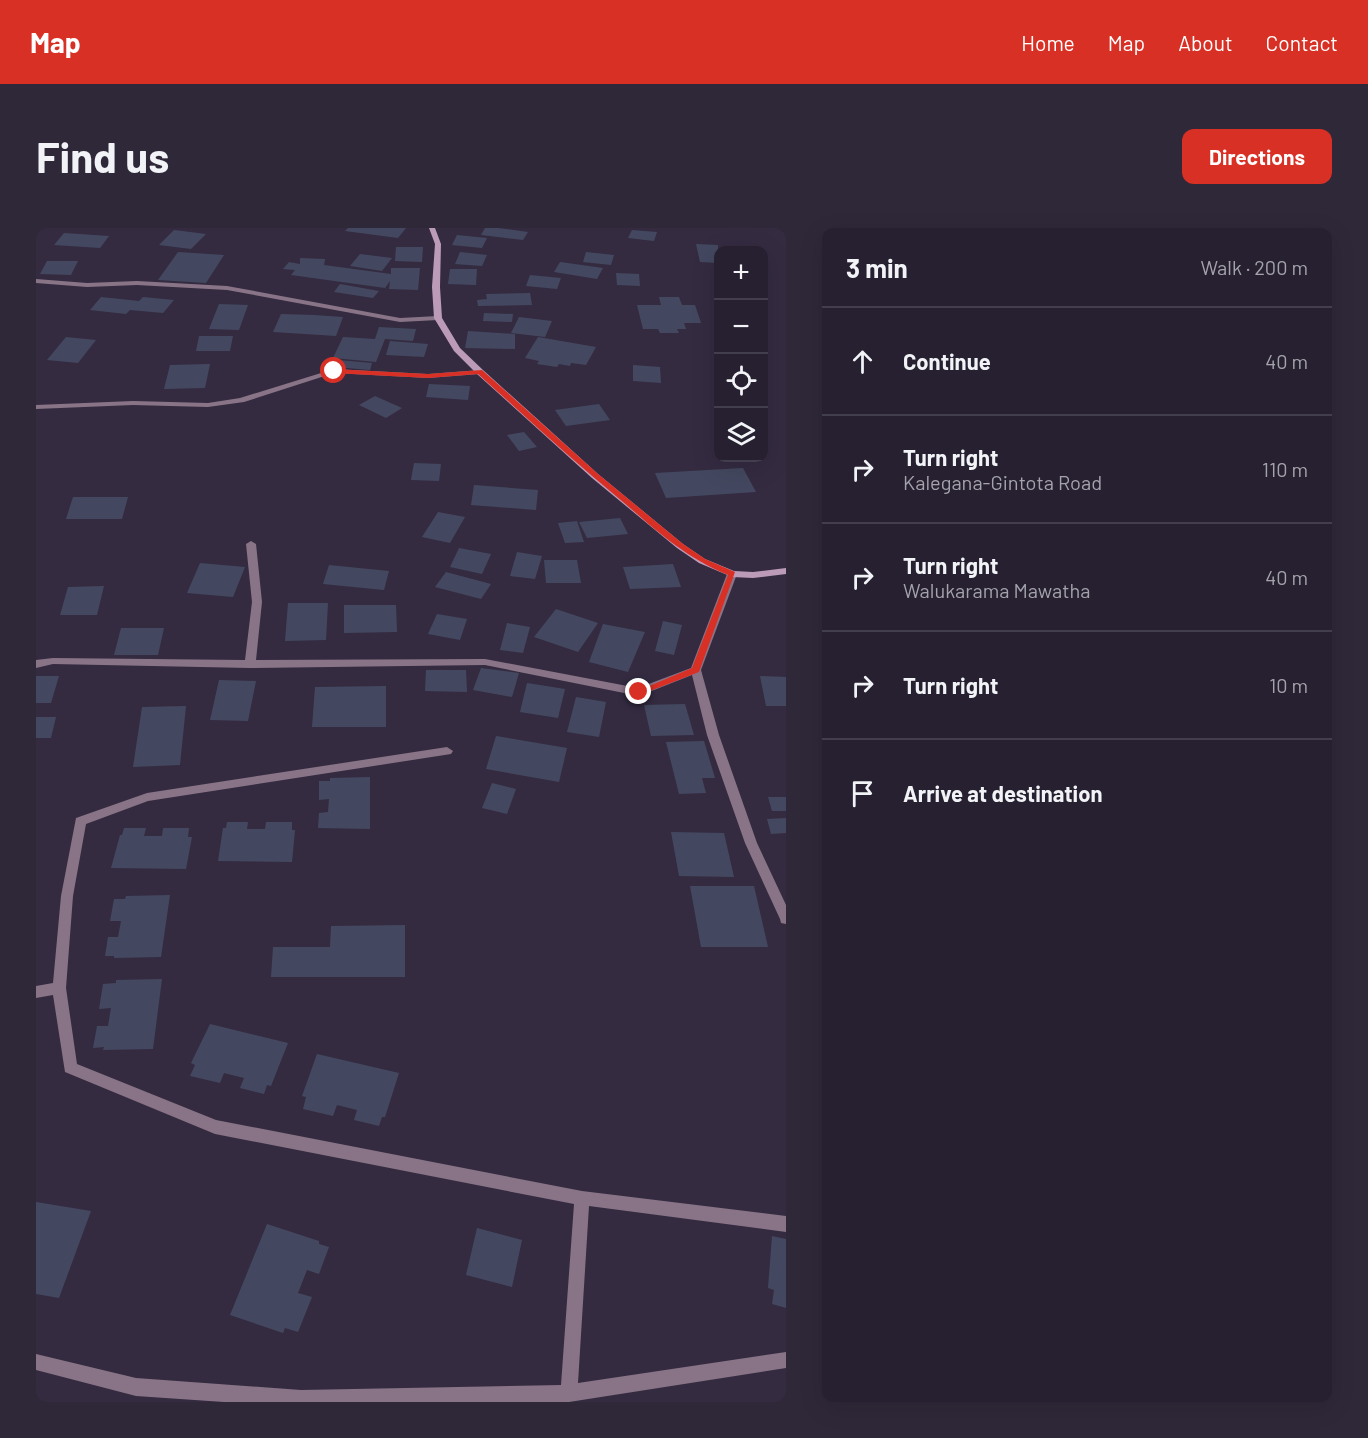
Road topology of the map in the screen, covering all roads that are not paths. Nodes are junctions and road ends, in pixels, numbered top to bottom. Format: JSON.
{"nodes":[{"id":1,"x":432,"y":228,"type":"edge"},
{"id":2,"x":36,"y":281,"type":"edge"},
{"id":3,"x":438,"y":318,"type":"junction"},
{"id":4,"x":480,"y":372,"type":"junction"},
{"id":5,"x":36,"y":407,"type":"edge"},
{"id":6,"x":251,"y":544,"type":"dead end"},
{"id":7,"x":786,"y":571,"type":"edge"},
{"id":8,"x":732,"y":574,"type":"junction"},
{"id":9,"x":36,"y":664,"type":"edge"},
{"id":10,"x":250,"y":664,"type":"junction"},
{"id":11,"x":696,"y":670,"type":"junction"},
{"id":12,"x":447,"y":751,"type":"dead end"},
{"id":13,"x":786,"y":919,"type":"edge"},
{"id":14,"x":59,"y":988,"type":"junction"},
{"id":15,"x":36,"y":992,"type":"edge"},
{"id":16,"x":582,"y":1198,"type":"junction"},
{"id":17,"x":786,"y":1224,"type":"edge"},
{"id":18,"x":786,"y":1360,"type":"edge"},
{"id":19,"x":36,"y":1362,"type":"edge"},
{"id":20,"x":569,"y":1393,"type":"junction"},
{"id":21,"x":301,"y":1401,"type":"edge"}],
"edges":[{"from":1,"to":3,"type":"main road"},
{"from":2,"to":3,"type":"street"},
{"from":3,"to":4,"type":"main road"},
{"from":4,"to":5,"type":"street"},
{"from":4,"to":8,"type":"main road"},
{"from":6,"to":10,"type":"street"},
{"from":7,"to":8,"type":"main road"},
{"from":8,"to":11,"type":"street"},
{"from":9,"to":10,"type":"street"},
{"from":10,"to":11,"type":"street"},
{"from":11,"to":13,"type":"street"},
{"from":12,"to":14,"type":"street"},
{"from":14,"to":15,"type":"street"},
{"from":14,"to":16,"type":"street"},
{"from":16,"to":17,"type":"street"},
{"from":16,"to":20,"type":"street"},
{"from":18,"to":20,"type":"street"},
{"from":19,"to":21,"type":"street"},
{"from":20,"to":21,"type":"street"}]}
